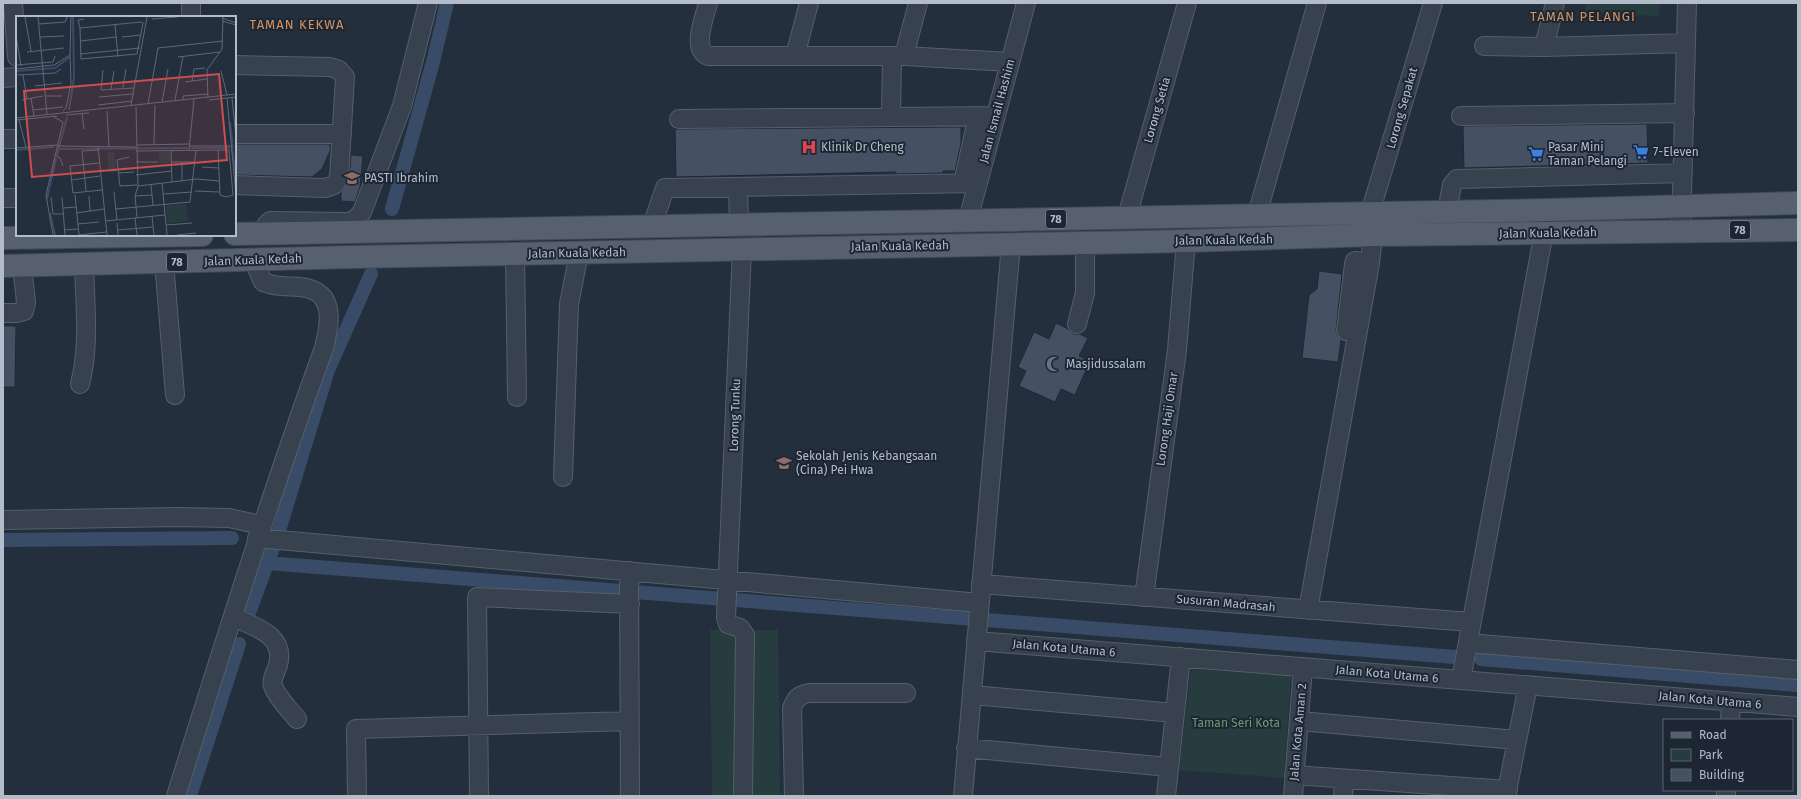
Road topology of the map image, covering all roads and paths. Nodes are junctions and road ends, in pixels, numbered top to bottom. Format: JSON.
{"nodes":[{"id":1,"x":13,"y":3,"type":"edge"},
{"id":2,"x":191,"y":3,"type":"edge"},
{"id":3,"x":428,"y":3,"type":"edge"},
{"id":4,"x":708,"y":3,"type":"edge"},
{"id":5,"x":809,"y":3,"type":"edge"},
{"id":6,"x":918,"y":3,"type":"edge"},
{"id":7,"x":1026,"y":3,"type":"edge"},
{"id":8,"x":1187,"y":3,"type":"edge"},
{"id":9,"x":1317,"y":3,"type":"edge"},
{"id":10,"x":1433,"y":3,"type":"edge"},
{"id":11,"x":1556,"y":3,"type":"edge"},
{"id":12,"x":1687,"y":3,"type":"edge"},
{"id":13,"x":191,"y":16,"type":"edge"},
{"id":14,"x":1686,"y":43,"type":"junction"},
{"id":15,"x":16,"y":44,"type":"edge"},
{"id":16,"x":1484,"y":46,"type":"dead end"},
{"id":17,"x":1544,"y":47,"type":"junction"},
{"id":18,"x":795,"y":56,"type":"junction"},
{"id":19,"x":898,"y":56,"type":"junction"},
{"id":20,"x":1010,"y":62,"type":"junction"},
{"id":21,"x":236,"y":65,"type":"edge"},
{"id":22,"x":16,"y":77,"type":"edge"},
{"id":23,"x":3,"y":78,"type":"edge"},
{"id":24,"x":1685,"y":112,"type":"junction"},
{"id":25,"x":891,"y":116,"type":"junction"},
{"id":26,"x":1461,"y":116,"type":"dead end"},
{"id":27,"x":680,"y":119,"type":"dead end"},
{"id":28,"x":994,"y":123,"type":"junction"},
{"id":29,"x":236,"y":134,"type":"edge"},
{"id":30,"x":342,"y":134,"type":"junction"},
{"id":31,"x":3,"y":139,"type":"edge"},
{"id":32,"x":16,"y":139,"type":"edge"},
{"id":33,"x":1683,"y":173,"type":"junction"},
{"id":34,"x":970,"y":183,"type":"junction"},
{"id":35,"x":236,"y":185,"type":"edge"},
{"id":36,"x":738,"y":188,"type":"junction"},
{"id":37,"x":3,"y":198,"type":"edge"},
{"id":38,"x":16,"y":198,"type":"edge"},
{"id":39,"x":1798,"y":203,"type":"edge"},
{"id":40,"x":1682,"y":205,"type":"junction"},
{"id":41,"x":1548,"y":210,"type":"junction"},
{"id":42,"x":1447,"y":211,"type":"junction"},
{"id":43,"x":1370,"y":213,"type":"junction"},
{"id":44,"x":1257,"y":215,"type":"junction"},
{"id":45,"x":1127,"y":217,"type":"junction"},
{"id":46,"x":968,"y":220,"type":"junction"},
{"id":47,"x":739,"y":225,"type":"junction"},
{"id":48,"x":652,"y":226,"type":"junction"},
{"id":49,"x":1682,"y":230,"type":"junction"},
{"id":50,"x":1798,"y":230,"type":"edge"},
{"id":51,"x":266,"y":233,"type":"junction"},
{"id":52,"x":1544,"y":233,"type":"junction"},
{"id":53,"x":236,"y":234,"type":"edge"},
{"id":54,"x":1373,"y":235,"type":"junction"},
{"id":55,"x":73,"y":236,"type":"edge"},
{"id":56,"x":3,"y":238,"type":"edge"},
{"id":57,"x":1186,"y":241,"type":"junction"},
{"id":58,"x":1085,"y":243,"type":"junction"},
{"id":59,"x":1011,"y":244,"type":"junction"},
{"id":60,"x":742,"y":249,"type":"junction"},
{"id":61,"x":579,"y":253,"type":"junction"},
{"id":62,"x":515,"y":255,"type":"junction"},
{"id":63,"x":253,"y":259,"type":"junction"},
{"id":64,"x":164,"y":262,"type":"junction"},
{"id":65,"x":1370,"y":263,"type":"junction"},
{"id":66,"x":84,"y":264,"type":"junction"},
{"id":67,"x":13,"y":266,"type":"edge"},
{"id":68,"x":3,"y":314,"type":"edge"},
{"id":69,"x":1077,"y":324,"type":"dead end"},
{"id":70,"x":1344,"y":345,"type":"dead end"},
{"id":71,"x":80,"y":384,"type":"dead end"},
{"id":72,"x":175,"y":395,"type":"dead end"},
{"id":73,"x":517,"y":397,"type":"dead end"},
{"id":74,"x":563,"y":477,"type":"dead end"},
{"id":75,"x":3,"y":520,"type":"edge"},
{"id":76,"x":265,"y":531,"type":"junction"},
{"id":77,"x":981,"y":584,"type":"junction"},
{"id":78,"x":728,"y":587,"type":"junction"},
{"id":79,"x":629,"y":590,"type":"junction"},
{"id":80,"x":1144,"y":597,"type":"junction"},
{"id":81,"x":1308,"y":610,"type":"junction"},
{"id":82,"x":233,"y":617,"type":"junction"},
{"id":83,"x":978,"y":622,"type":"junction"},
{"id":84,"x":1471,"y":622,"type":"junction"},
{"id":85,"x":1468,"y":643,"type":"junction"},
{"id":86,"x":1181,"y":657,"type":"junction"},
{"id":87,"x":1304,"y":667,"type":"junction"},
{"id":88,"x":1798,"y":670,"type":"edge"},
{"id":89,"x":1460,"y":680,"type":"junction"},
{"id":90,"x":1528,"y":685,"type":"junction"},
{"id":91,"x":906,"y":693,"type":"dead end"},
{"id":92,"x":972,"y":695,"type":"junction"},
{"id":93,"x":1731,"y":702,"type":"junction"},
{"id":94,"x":1798,"y":707,"type":"edge"},
{"id":95,"x":1175,"y":713,"type":"junction"},
{"id":96,"x":297,"y":719,"type":"dead end"},
{"id":97,"x":1730,"y":719,"type":"edge"},
{"id":98,"x":630,"y":721,"type":"junction"},
{"id":99,"x":1299,"y":721,"type":"junction"},
{"id":100,"x":478,"y":726,"type":"junction"},
{"id":101,"x":1518,"y":740,"type":"junction"},
{"id":102,"x":966,"y":748,"type":"junction"},
{"id":103,"x":1169,"y":767,"type":"junction"},
{"id":104,"x":1294,"y":775,"type":"junction"},
{"id":105,"x":1343,"y":787,"type":"edge"},
{"id":106,"x":1392,"y":789,"type":"edge"},
{"id":107,"x":1440,"y":791,"type":"edge"},
{"id":108,"x":1507,"y":793,"type":"edge"},
{"id":109,"x":176,"y":796,"type":"edge"},
{"id":110,"x":357,"y":796,"type":"edge"},
{"id":111,"x":479,"y":796,"type":"edge"},
{"id":112,"x":630,"y":796,"type":"edge"},
{"id":113,"x":743,"y":796,"type":"edge"},
{"id":114,"x":794,"y":796,"type":"edge"},
{"id":115,"x":963,"y":796,"type":"edge"},
{"id":116,"x":1166,"y":796,"type":"edge"},
{"id":117,"x":1293,"y":796,"type":"edge"}],
"edges":[{"from":1,"to":15,"type":"street"},
{"from":2,"to":13,"type":"street"},
{"from":3,"to":51,"type":"street"},
{"from":4,"to":18,"type":"street"},
{"from":5,"to":18,"type":"street"},
{"from":6,"to":19,"type":"street"},
{"from":7,"to":20,"type":"street","name":"Jalan Ismail Hashim"},
{"from":8,"to":45,"type":"street","name":"Lorong Setia"},
{"from":9,"to":44,"type":"street"},
{"from":10,"to":43,"type":"street","name":"Lorong Sepakat"},
{"from":11,"to":17,"type":"street"},
{"from":12,"to":14,"type":"street"},
{"from":14,"to":17,"type":"street"},
{"from":14,"to":24,"type":"street"},
{"from":16,"to":17,"type":"street"},
{"from":18,"to":19,"type":"street"},
{"from":19,"to":20,"type":"street"},
{"from":19,"to":25,"type":"street"},
{"from":20,"to":28,"type":"street","name":"Jalan Ismail Hashim"},
{"from":21,"to":30,"type":"street"},
{"from":22,"to":23,"type":"street"},
{"from":24,"to":26,"type":"street"},
{"from":24,"to":33,"type":"street"},
{"from":25,"to":27,"type":"street"},
{"from":25,"to":28,"type":"street"},
{"from":28,"to":34,"type":"street","name":"Jalan Ismail Hashim"},
{"from":29,"to":30,"type":"street"},
{"from":30,"to":35,"type":"street"},
{"from":31,"to":32,"type":"street"},
{"from":33,"to":40,"type":"street"},
{"from":33,"to":42,"type":"street"},
{"from":34,"to":36,"type":"street"},
{"from":34,"to":46,"type":"street","name":"Jalan Ismail Hashim"},
{"from":36,"to":47,"type":"street"},
{"from":36,"to":48,"type":"street"},
{"from":37,"to":38,"type":"street"},
{"from":39,"to":40,"type":"main road","name":"Jalan Kuala Kedah","number":"78"},
{"from":40,"to":41,"type":"main road","name":"Jalan Kuala Kedah","number":"78"},
{"from":40,"to":49,"type":"street"},
{"from":41,"to":42,"type":"main road","name":"Jalan Kuala Kedah","number":"78"},
{"from":41,"to":52,"type":"street"},
{"from":42,"to":43,"type":"main road","name":"Jalan Kuala Kedah","number":"78"},
{"from":43,"to":44,"type":"main road","name":"Jalan Kuala Kedah","number":"78"},
{"from":44,"to":45,"type":"main road","name":"Jalan Kuala Kedah","number":"78"},
{"from":45,"to":46,"type":"main road","name":"Jalan Kuala Kedah","number":"78"},
{"from":46,"to":47,"type":"main road","name":"Jalan Kuala Kedah","number":"78"},
{"from":47,"to":48,"type":"main road","name":"Jalan Kuala Kedah","number":"78"},
{"from":48,"to":51,"type":"main road","name":"Jalan Kuala Kedah","number":"78"},
{"from":49,"to":50,"type":"main road","name":"Jalan Kuala Kedah","number":"78"},
{"from":49,"to":52,"type":"main road","name":"Jalan Kuala Kedah","number":"78"},
{"from":51,"to":53,"type":"main road","name":"Jalan Kuala Kedah","number":"78"},
{"from":52,"to":54,"type":"main road","name":"Jalan Kuala Kedah","number":"78"},
{"from":52,"to":84,"type":"street"},
{"from":54,"to":57,"type":"main road","name":"Jalan Kuala Kedah","number":"78"},
{"from":54,"to":65,"type":"street"},
{"from":55,"to":56,"type":"main road","number":"78"},
{"from":57,"to":58,"type":"main road","name":"Jalan Kuala Kedah","number":"78"},
{"from":57,"to":80,"type":"street","name":"Lorong Haji Omar"},
{"from":58,"to":59,"type":"main road","name":"Jalan Kuala Kedah","number":"78"},
{"from":58,"to":69,"type":"street"},
{"from":59,"to":60,"type":"main road","name":"Jalan Kuala Kedah","number":"78"},
{"from":59,"to":77,"type":"street"},
{"from":60,"to":61,"type":"main road","name":"Jalan Kuala Kedah","number":"78"},
{"from":60,"to":78,"type":"street","name":"Lorong Tunku"},
{"from":61,"to":62,"type":"main road","name":"Jalan Kuala Kedah","number":"78"},
{"from":61,"to":74,"type":"street"},
{"from":62,"to":63,"type":"main road","name":"Jalan Kuala Kedah","number":"78"},
{"from":62,"to":73,"type":"street"},
{"from":63,"to":64,"type":"main road","name":"Jalan Kuala Kedah","number":"78"},
{"from":63,"to":76,"type":"street"},
{"from":64,"to":66,"type":"main road","name":"Jalan Kuala Kedah","number":"78"},
{"from":64,"to":72,"type":"street"},
{"from":65,"to":70,"type":"street"},
{"from":65,"to":81,"type":"street"},
{"from":66,"to":67,"type":"main road","name":"Jalan Kuala Kedah","number":"78"},
{"from":66,"to":71,"type":"street"},
{"from":67,"to":68,"type":"street"},
{"from":75,"to":76,"type":"street"},
{"from":76,"to":79,"type":"street"},
{"from":76,"to":82,"type":"street"},
{"from":77,"to":80,"type":"street","name":"Susuran Madrasah"},
{"from":77,"to":83,"type":"street"},
{"from":78,"to":79,"type":"street","name":"Jalan Kota Utama 6"},
{"from":78,"to":83,"type":"street","name":"Jalan Kota Utama 6"},
{"from":78,"to":113,"type":"street","name":"Lorong Tunku"},
{"from":79,"to":98,"type":"street"},
{"from":79,"to":100,"type":"street"},
{"from":80,"to":81,"type":"street","name":"Susuran Madrasah"},
{"from":81,"to":84,"type":"street","name":"Susuran Madrasah"},
{"from":82,"to":96,"type":"street"},
{"from":82,"to":109,"type":"street"},
{"from":83,"to":86,"type":"street","name":"Jalan Kota Utama 6"},
{"from":83,"to":92,"type":"street"},
{"from":84,"to":85,"type":"street"},
{"from":85,"to":88,"type":"street"},
{"from":85,"to":89,"type":"street"},
{"from":86,"to":87,"type":"street","name":"Jalan Kota Utama 6"},
{"from":86,"to":95,"type":"street"},
{"from":87,"to":89,"type":"street","name":"Jalan Kota Utama 6"},
{"from":87,"to":99,"type":"street","name":"Jalan Kota Aman 2"},
{"from":89,"to":90,"type":"street","name":"Jalan Kota Utama 6"},
{"from":90,"to":93,"type":"street","name":"Jalan Kota Utama 6"},
{"from":90,"to":101,"type":"street"},
{"from":91,"to":114,"type":"street"},
{"from":92,"to":95,"type":"street"},
{"from":92,"to":102,"type":"street"},
{"from":93,"to":94,"type":"street","name":"Jalan Kota Utama 6"},
{"from":93,"to":97,"type":"street"},
{"from":95,"to":103,"type":"street"},
{"from":98,"to":100,"type":"street"},
{"from":98,"to":112,"type":"street"},
{"from":99,"to":101,"type":"street"},
{"from":99,"to":104,"type":"street","name":"Jalan Kota Aman 2"},
{"from":100,"to":110,"type":"street"},
{"from":100,"to":111,"type":"street"},
{"from":101,"to":108,"type":"street"},
{"from":102,"to":103,"type":"street"},
{"from":102,"to":115,"type":"street"},
{"from":103,"to":116,"type":"street"},
{"from":104,"to":105,"type":"street"},
{"from":104,"to":117,"type":"street","name":"Jalan Kota Aman 2"},
{"from":105,"to":106,"type":"street"},
{"from":106,"to":107,"type":"street"},
{"from":107,"to":108,"type":"street"}]}
